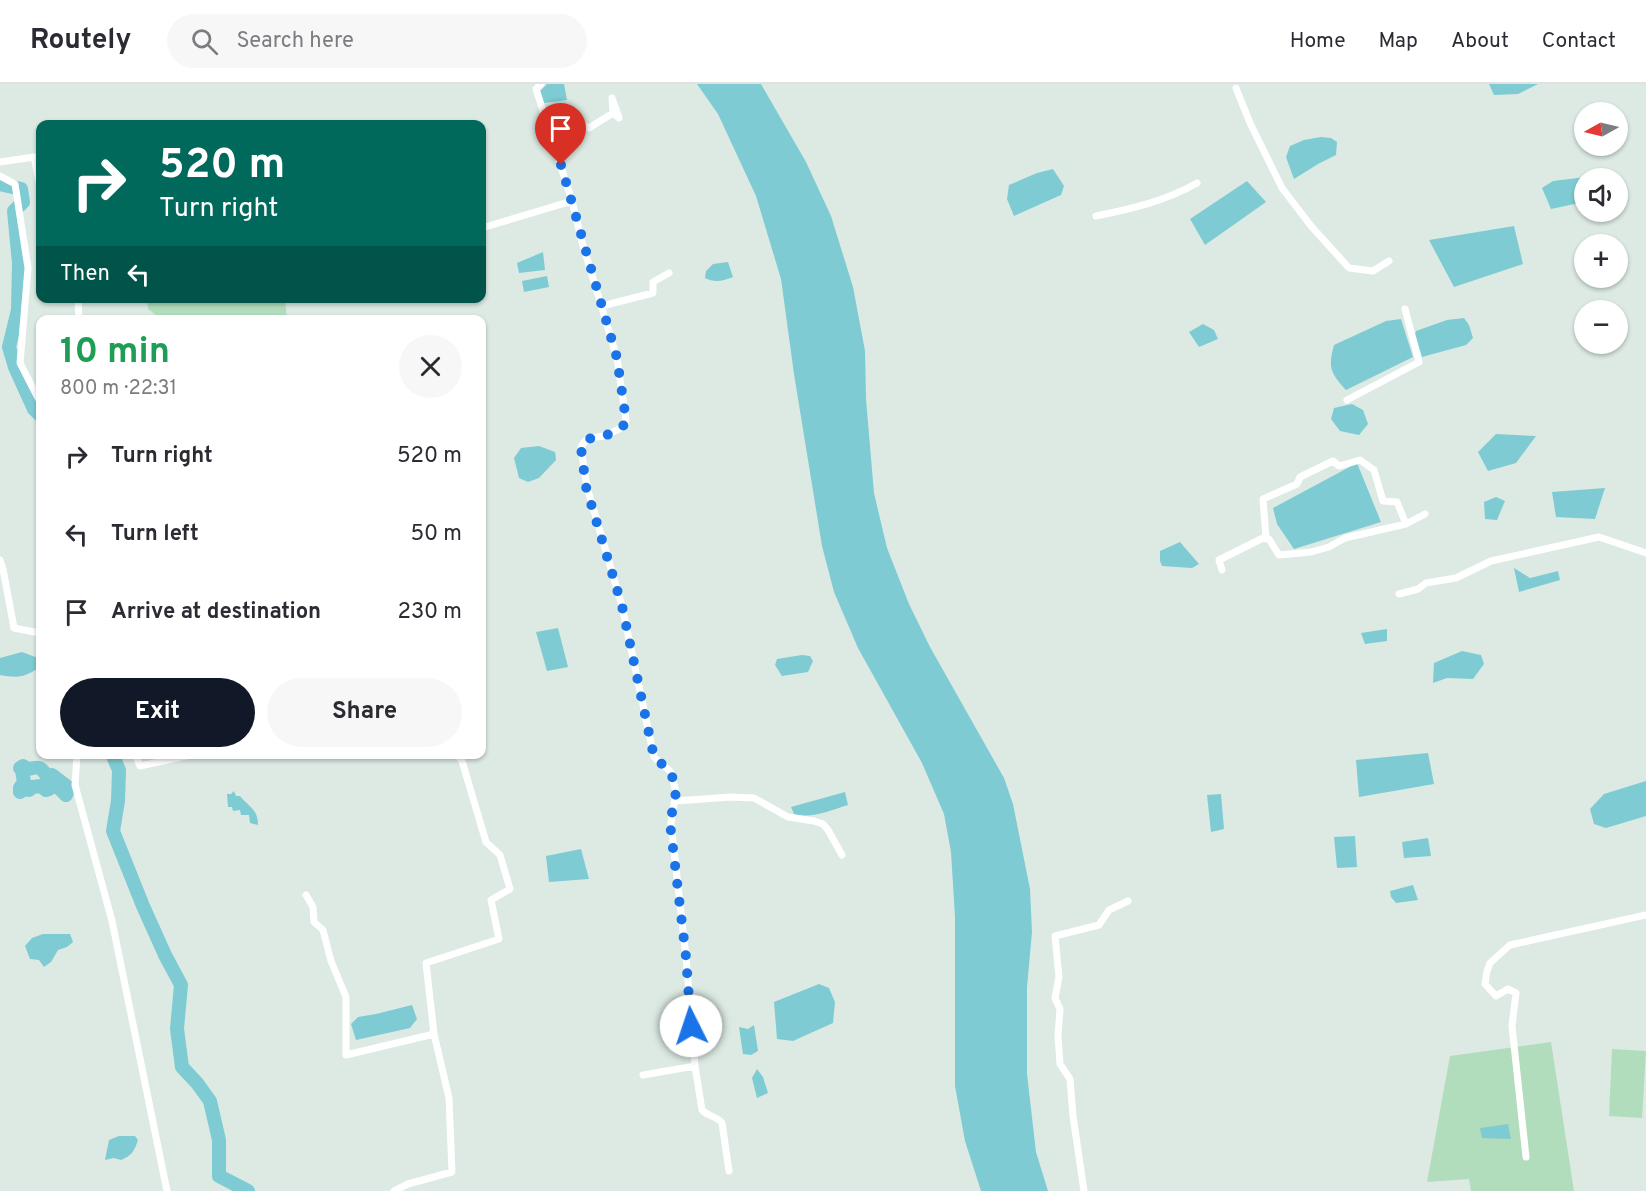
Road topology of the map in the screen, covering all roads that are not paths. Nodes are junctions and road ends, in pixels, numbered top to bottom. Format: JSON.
{"nodes":[{"id":1,"x":541,"y":84,"type":"edge"},
{"id":2,"x":1236,"y":88,"type":"dead end"},
{"id":3,"x":613,"y":113,"type":"dead end"},
{"id":4,"x":549,"y":129,"type":"junction"},
{"id":5,"x":0,"y":162,"type":"edge"},
{"id":6,"x":36,"y":167,"type":"edge"},
{"id":7,"x":0,"y":176,"type":"edge"},
{"id":8,"x":1197,"y":183,"type":"dead end"},
{"id":9,"x":572,"y":201,"type":"junction"},
{"id":10,"x":1096,"y":216,"type":"dead end"},
{"id":11,"x":486,"y":227,"type":"edge"},
{"id":12,"x":1389,"y":261,"type":"dead end"},
{"id":13,"x":669,"y":273,"type":"dead end"},
{"id":14,"x":602,"y":306,"type":"junction"},
{"id":15,"x":1405,"y":309,"type":"dead end"},
{"id":16,"x":36,"y":394,"type":"edge"},
{"id":17,"x":1347,"y":400,"type":"dead end"},
{"id":18,"x":1425,"y":514,"type":"dead end"},
{"id":19,"x":1406,"y":524,"type":"junction"},
{"id":20,"x":1266,"y":539,"type":"junction"},
{"id":21,"x":1646,"y":553,"type":"edge"},
{"id":22,"x":0,"y":560,"type":"edge"},
{"id":23,"x":1222,"y":570,"type":"dead end"},
{"id":24,"x":1399,"y":594,"type":"dead end"},
{"id":25,"x":36,"y":632,"type":"edge"},
{"id":26,"x":77,"y":759,"type":"edge"},
{"id":27,"x":137,"y":759,"type":"edge"},
{"id":28,"x":172,"y":759,"type":"edge"},
{"id":29,"x":461,"y":759,"type":"edge"},
{"id":30,"x":675,"y":801,"type":"junction"},
{"id":31,"x":842,"y":855,"type":"dead end"},
{"id":32,"x":306,"y":895,"type":"dead end"},
{"id":33,"x":1128,"y":901,"type":"dead end"},
{"id":34,"x":1646,"y":915,"type":"edge"},
{"id":35,"x":435,"y":1034,"type":"junction"},
{"id":36,"x":694,"y":1066,"type":"junction"},
{"id":37,"x":643,"y":1075,"type":"dead end"},
{"id":38,"x":1526,"y":1157,"type":"dead end"},
{"id":39,"x":729,"y":1171,"type":"dead end"},
{"id":40,"x":167,"y":1191,"type":"edge"},
{"id":41,"x":394,"y":1191,"type":"edge"},
{"id":42,"x":1084,"y":1191,"type":"edge"}],
"edges":[{"from":1,"to":4,"type":"street"},
{"from":2,"to":12,"type":"street"},
{"from":3,"to":4,"type":"street"},
{"from":4,"to":9,"type":"street"},
{"from":5,"to":6,"type":"street"},
{"from":7,"to":16,"type":"street"},
{"from":8,"to":10,"type":"street"},
{"from":9,"to":11,"type":"street"},
{"from":9,"to":14,"type":"street"},
{"from":13,"to":14,"type":"street"},
{"from":14,"to":30,"type":"street"},
{"from":15,"to":17,"type":"street"},
{"from":18,"to":19,"type":"street"},
{"from":19,"to":20,"type":"street"},
{"from":19,"to":20,"type":"street"},
{"from":20,"to":23,"type":"street"},
{"from":21,"to":24,"type":"street"},
{"from":22,"to":25,"type":"street"},
{"from":26,"to":40,"type":"street"},
{"from":27,"to":28,"type":"street"},
{"from":29,"to":35,"type":"street"},
{"from":30,"to":31,"type":"street"},
{"from":30,"to":36,"type":"street"},
{"from":32,"to":35,"type":"street"},
{"from":33,"to":42,"type":"street"},
{"from":34,"to":38,"type":"street"},
{"from":35,"to":41,"type":"street"},
{"from":36,"to":37,"type":"street"},
{"from":36,"to":39,"type":"street"}]}
